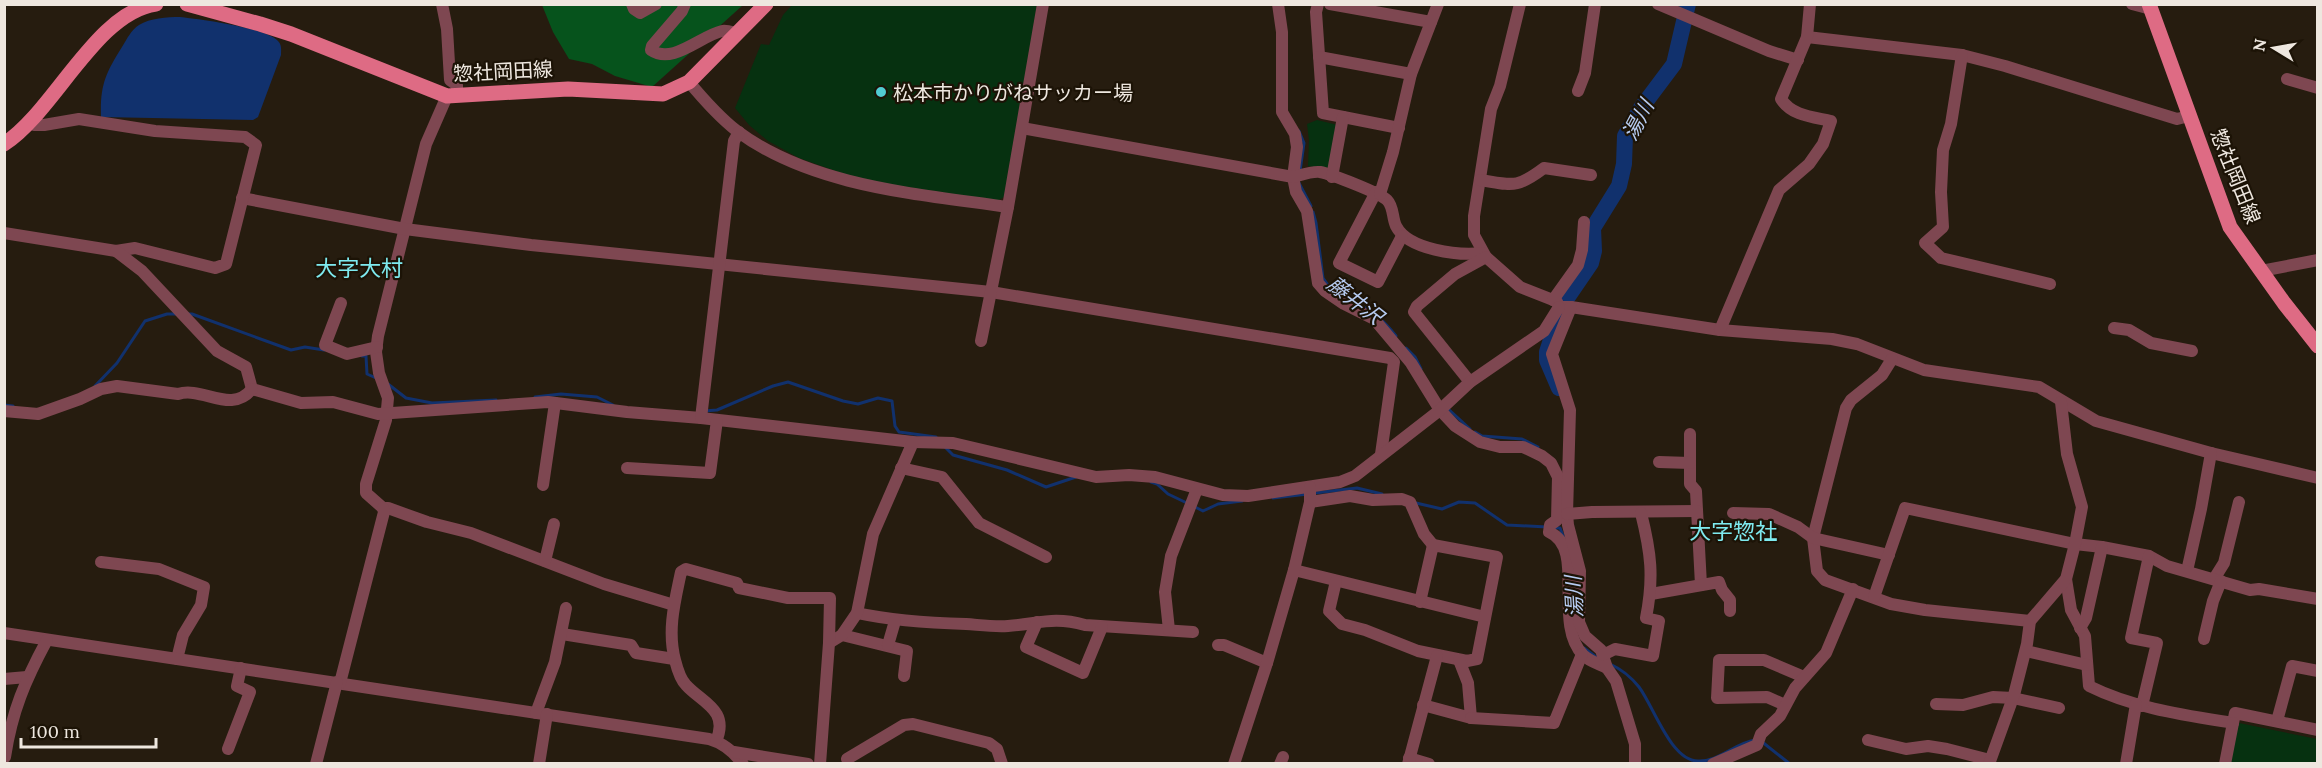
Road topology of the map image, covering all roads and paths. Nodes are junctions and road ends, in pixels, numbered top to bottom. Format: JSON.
{"nodes":[{"id":1,"x":156,"y":4,"type":"edge"},
{"id":2,"x":187,"y":4,"type":"edge"},
{"id":3,"x":442,"y":4,"type":"edge"},
{"id":4,"x":632,"y":4,"type":"edge"},
{"id":5,"x":656,"y":4,"type":"edge"},
{"id":6,"x":685,"y":4,"type":"edge"},
{"id":7,"x":766,"y":4,"type":"edge"},
{"id":8,"x":1043,"y":4,"type":"edge"},
{"id":9,"x":1278,"y":4,"type":"edge"},
{"id":10,"x":1318,"y":4,"type":"edge"},
{"id":11,"x":1330,"y":4,"type":"edge"},
{"id":12,"x":1438,"y":4,"type":"edge"},
{"id":13,"x":1520,"y":4,"type":"edge"},
{"id":14,"x":1595,"y":4,"type":"edge"},
{"id":15,"x":1658,"y":4,"type":"edge"},
{"id":16,"x":1810,"y":4,"type":"edge"},
{"id":17,"x":2132,"y":4,"type":"edge"},
{"id":18,"x":2150,"y":7,"type":"edge"},
{"id":19,"x":1431,"y":22,"type":"junction"},
{"id":20,"x":736,"y":33,"type":"junction"},
{"id":21,"x":1807,"y":37,"type":"junction"},
{"id":22,"x":1962,"y":55,"type":"junction"},
{"id":23,"x":1319,"y":57,"type":"junction"},
{"id":24,"x":1797,"y":60,"type":"junction"},
{"id":25,"x":1411,"y":74,"type":"junction"},
{"id":26,"x":2287,"y":80,"type":"dead end"},
{"id":27,"x":688,"y":82,"type":"junction"},
{"id":28,"x":2318,"y":88,"type":"edge"},
{"id":29,"x":1578,"y":91,"type":"dead end"},
{"id":30,"x":452,"y":96,"type":"junction"},
{"id":31,"x":2189,"y":116,"type":"junction"},
{"id":32,"x":1343,"y":117,"type":"junction"},
{"id":33,"x":30,"y":123,"type":"junction"},
{"id":34,"x":1022,"y":128,"type":"junction"},
{"id":35,"x":1399,"y":128,"type":"junction"},
{"id":36,"x":739,"y":132,"type":"junction"},
{"id":37,"x":4,"y":144,"type":"edge"},
{"id":38,"x":1591,"y":175,"type":"dead end"},
{"id":39,"x":1298,"y":176,"type":"junction"},
{"id":40,"x":1332,"y":177,"type":"junction"},
{"id":41,"x":1480,"y":180,"type":"junction"},
{"id":42,"x":1378,"y":193,"type":"junction"},
{"id":43,"x":242,"y":198,"type":"junction"},
{"id":44,"x":1008,"y":207,"type":"junction"},
{"id":45,"x":1584,"y":222,"type":"dead end"},
{"id":46,"x":405,"y":229,"type":"junction"},
{"id":47,"x":4,"y":233,"type":"edge"},
{"id":48,"x":1402,"y":236,"type":"junction"},
{"id":49,"x":116,"y":251,"type":"junction"},
{"id":50,"x":1485,"y":255,"type":"junction"},
{"id":51,"x":2318,"y":260,"type":"edge"},
{"id":52,"x":718,"y":264,"type":"junction"},
{"id":53,"x":2261,"y":272,"type":"junction"},
{"id":54,"x":2050,"y":284,"type":"dead end"},
{"id":55,"x":991,"y":292,"type":"junction"},
{"id":56,"x":341,"y":303,"type":"dead end"},
{"id":57,"x":1561,"y":305,"type":"junction"},
{"id":58,"x":2114,"y":328,"type":"dead end"},
{"id":59,"x":1720,"y":330,"type":"junction"},
{"id":60,"x":981,"y":341,"type":"dead end"},
{"id":61,"x":2318,"y":346,"type":"edge"},
{"id":62,"x":377,"y":347,"type":"junction"},
{"id":63,"x":2192,"y":351,"type":"dead end"},
{"id":64,"x":1892,"y":358,"type":"junction"},
{"id":65,"x":1470,"y":382,"type":"junction"},
{"id":66,"x":252,"y":389,"type":"junction"},
{"id":67,"x":2061,"y":402,"type":"junction"},
{"id":68,"x":555,"y":403,"type":"junction"},
{"id":69,"x":1440,"y":410,"type":"junction"},
{"id":70,"x":4,"y":411,"type":"edge"},
{"id":71,"x":386,"y":413,"type":"junction"},
{"id":72,"x":701,"y":418,"type":"junction"},
{"id":73,"x":717,"y":420,"type":"junction"},
{"id":74,"x":1690,"y":434,"type":"dead end"},
{"id":75,"x":913,"y":442,"type":"junction"},
{"id":76,"x":2211,"y":453,"type":"junction"},
{"id":77,"x":1381,"y":454,"type":"junction"},
{"id":78,"x":1659,"y":462,"type":"dead end"},
{"id":79,"x":1690,"y":463,"type":"junction"},
{"id":80,"x":627,"y":468,"type":"dead end"},
{"id":81,"x":901,"y":468,"type":"junction"},
{"id":82,"x":2318,"y":478,"type":"edge"},
{"id":83,"x":543,"y":485,"type":"dead end"},
{"id":84,"x":1310,"y":487,"type":"junction"},
{"id":85,"x":1197,"y":489,"type":"junction"},
{"id":86,"x":1310,"y":502,"type":"junction"},
{"id":87,"x":2239,"y":502,"type":"dead end"},
{"id":88,"x":383,"y":508,"type":"junction"},
{"id":89,"x":1697,"y":512,"type":"junction"},
{"id":90,"x":1641,"y":513,"type":"junction"},
{"id":91,"x":1733,"y":513,"type":"dead end"},
{"id":92,"x":1567,"y":514,"type":"junction"},
{"id":93,"x":554,"y":524,"type":"dead end"},
{"id":94,"x":1813,"y":538,"type":"junction"},
{"id":95,"x":1433,"y":544,"type":"junction"},
{"id":96,"x":2075,"y":544,"type":"junction"},
{"id":97,"x":2102,"y":547,"type":"junction"},
{"id":98,"x":1888,"y":555,"type":"junction"},
{"id":99,"x":2149,"y":556,"type":"junction"},
{"id":100,"x":1046,"y":557,"type":"dead end"},
{"id":101,"x":545,"y":561,"type":"junction"},
{"id":102,"x":101,"y":562,"type":"dead end"},
{"id":103,"x":1293,"y":570,"type":"junction"},
{"id":104,"x":2187,"y":571,"type":"junction"},
{"id":105,"x":2066,"y":579,"type":"junction"},
{"id":106,"x":2218,"y":580,"type":"junction"},
{"id":107,"x":1336,"y":581,"type":"junction"},
{"id":108,"x":1701,"y":585,"type":"junction"},
{"id":109,"x":1853,"y":590,"type":"junction"},
{"id":110,"x":1651,"y":594,"type":"junction"},
{"id":111,"x":1874,"y":597,"type":"junction"},
{"id":112,"x":2318,"y":599,"type":"edge"},
{"id":113,"x":1420,"y":602,"type":"junction"},
{"id":114,"x":674,"y":605,"type":"junction"},
{"id":115,"x":566,"y":608,"type":"dead end"},
{"id":116,"x":1730,"y":611,"type":"dead end"},
{"id":117,"x":857,"y":613,"type":"junction"},
{"id":118,"x":1485,"y":617,"type":"junction"},
{"id":119,"x":895,"y":621,"type":"junction"},
{"id":120,"x":2030,"y":621,"type":"junction"},
{"id":121,"x":1037,"y":622,"type":"junction"},
{"id":122,"x":1102,"y":627,"type":"junction"},
{"id":123,"x":2080,"y":628,"type":"junction"},
{"id":124,"x":1169,"y":630,"type":"junction"},
{"id":125,"x":1193,"y":632,"type":"dead end"},
{"id":126,"x":4,"y":633,"type":"edge"},
{"id":127,"x":562,"y":634,"type":"junction"},
{"id":128,"x":843,"y":634,"type":"junction"},
{"id":129,"x":2204,"y":639,"type":"dead end"},
{"id":130,"x":47,"y":640,"type":"junction"},
{"id":131,"x":829,"y":643,"type":"junction"},
{"id":132,"x":888,"y":645,"type":"junction"},
{"id":133,"x":1218,"y":645,"type":"dead end"},
{"id":134,"x":2026,"y":651,"type":"junction"},
{"id":135,"x":1582,"y":654,"type":"junction"},
{"id":136,"x":1603,"y":655,"type":"junction"},
{"id":137,"x":1437,"y":656,"type":"junction"},
{"id":138,"x":177,"y":659,"type":"junction"},
{"id":139,"x":674,"y":659,"type":"junction"},
{"id":140,"x":1459,"y":660,"type":"junction"},
{"id":141,"x":1267,"y":663,"type":"junction"},
{"id":142,"x":2088,"y":665,"type":"junction"},
{"id":143,"x":241,"y":668,"type":"junction"},
{"id":144,"x":1607,"y":668,"type":"junction"},
{"id":145,"x":2318,"y":671,"type":"edge"},
{"id":146,"x":904,"y":676,"type":"dead end"},
{"id":147,"x":27,"y":677,"type":"junction"},
{"id":148,"x":1804,"y":677,"type":"junction"},
{"id":149,"x":4,"y":679,"type":"edge"},
{"id":150,"x":339,"y":682,"type":"junction"},
{"id":151,"x":2013,"y":698,"type":"junction"},
{"id":152,"x":1936,"y":704,"type":"dead end"},
{"id":153,"x":1424,"y":705,"type":"junction"},
{"id":154,"x":1785,"y":705,"type":"junction"},
{"id":155,"x":2139,"y":705,"type":"junction"},
{"id":156,"x":2058,"y":708,"type":"dead end"},
{"id":157,"x":542,"y":713,"type":"junction"},
{"id":158,"x":1471,"y":718,"type":"junction"},
{"id":159,"x":2277,"y":721,"type":"junction"},
{"id":160,"x":2233,"y":723,"type":"junction"},
{"id":161,"x":2318,"y":729,"type":"edge"},
{"id":162,"x":1868,"y":740,"type":"dead end"},
{"id":163,"x":716,"y":741,"type":"junction"},
{"id":164,"x":228,"y":749,"type":"dead end"},
{"id":165,"x":734,"y":752,"type":"junction"},
{"id":166,"x":5,"y":757,"type":"edge"},
{"id":167,"x":847,"y":759,"type":"dead end"},
{"id":168,"x":1408,"y":761,"type":"edge"},
{"id":169,"x":1990,"y":762,"type":"edge"},
{"id":170,"x":316,"y":764,"type":"edge"},
{"id":171,"x":539,"y":764,"type":"edge"},
{"id":172,"x":743,"y":764,"type":"edge"},
{"id":173,"x":807,"y":764,"type":"edge"},
{"id":174,"x":820,"y":764,"type":"edge"},
{"id":175,"x":1002,"y":764,"type":"edge"},
{"id":176,"x":1234,"y":764,"type":"edge"},
{"id":177,"x":1429,"y":764,"type":"edge"},
{"id":178,"x":1635,"y":764,"type":"edge"},
{"id":179,"x":1713,"y":764,"type":"edge"},
{"id":180,"x":2126,"y":764,"type":"edge"},
{"id":181,"x":2225,"y":764,"type":"edge"}],
"edges":[{"from":1,"to":33,"type":"main road"},
{"from":2,"to":30,"type":"main road","name":"惣社岡田線"},
{"from":3,"to":30,"type":"street"},
{"from":4,"to":5,"type":"street"},
{"from":6,"to":20,"type":"street"},
{"from":7,"to":20,"type":"main road","name":"惣社岡田線"},
{"from":8,"to":34,"type":"street"},
{"from":9,"to":39,"type":"street"},
{"from":10,"to":23,"type":"street"},
{"from":11,"to":19,"type":"street"},
{"from":12,"to":19,"type":"street"},
{"from":13,"to":41,"type":"street"},
{"from":14,"to":29,"type":"street"},
{"from":15,"to":24,"type":"street"},
{"from":16,"to":21,"type":"street"},
{"from":17,"to":18,"type":"street"},
{"from":18,"to":31,"type":"main road","name":"惣社岡田線"},
{"from":19,"to":25,"type":"street"},
{"from":20,"to":27,"type":"main road","name":"惣社岡田線"},
{"from":21,"to":22,"type":"street"},
{"from":21,"to":24,"type":"street"},
{"from":22,"to":31,"type":"street"},
{"from":22,"to":54,"type":"street"},
{"from":23,"to":25,"type":"street"},
{"from":23,"to":32,"type":"street"},
{"from":24,"to":59,"type":"street"},
{"from":25,"to":35,"type":"street"},
{"from":26,"to":28,"type":"street"},
{"from":27,"to":30,"type":"main road","name":"惣社岡田線"},
{"from":27,"to":36,"type":"street"},
{"from":30,"to":46,"type":"street"},
{"from":31,"to":53,"type":"main road","name":"惣社岡田線"},
{"from":32,"to":35,"type":"street"},
{"from":32,"to":40,"type":"street"},
{"from":33,"to":37,"type":"main road"},
{"from":33,"to":43,"type":"street"},
{"from":34,"to":39,"type":"street"},
{"from":34,"to":44,"type":"street"},
{"from":35,"to":42,"type":"street"},
{"from":36,"to":44,"type":"street"},
{"from":36,"to":52,"type":"street"},
{"from":38,"to":41,"type":"street"},
{"from":39,"to":40,"type":"street"},
{"from":39,"to":69,"type":"street"},
{"from":40,"to":42,"type":"street"},
{"from":41,"to":50,"type":"street"},
{"from":42,"to":48,"type":"street"},
{"from":42,"to":48,"type":"street"},
{"from":43,"to":46,"type":"street"},
{"from":43,"to":49,"type":"street"},
{"from":44,"to":55,"type":"street"},
{"from":45,"to":57,"type":"street"},
{"from":46,"to":52,"type":"street"},
{"from":46,"to":62,"type":"street"},
{"from":47,"to":49,"type":"street"},
{"from":48,"to":50,"type":"street"},
{"from":49,"to":66,"type":"street"},
{"from":50,"to":57,"type":"street"},
{"from":50,"to":65,"type":"street"},
{"from":51,"to":53,"type":"street"},
{"from":52,"to":55,"type":"street"},
{"from":52,"to":72,"type":"street"},
{"from":53,"to":61,"type":"main road","name":"惣社岡田線"},
{"from":55,"to":60,"type":"street"},
{"from":55,"to":77,"type":"street"},
{"from":56,"to":62,"type":"street"},
{"from":57,"to":59,"type":"street"},
{"from":57,"to":65,"type":"street"},
{"from":57,"to":92,"type":"street"},
{"from":58,"to":63,"type":"street"},
{"from":59,"to":64,"type":"street"},
{"from":62,"to":71,"type":"street"},
{"from":64,"to":67,"type":"street"},
{"from":64,"to":94,"type":"street"},
{"from":65,"to":69,"type":"street"},
{"from":66,"to":70,"type":"street"},
{"from":66,"to":71,"type":"street"},
{"from":67,"to":76,"type":"street"},
{"from":67,"to":96,"type":"street"},
{"from":68,"to":71,"type":"street"},
{"from":68,"to":72,"type":"street"},
{"from":68,"to":83,"type":"street"},
{"from":69,"to":77,"type":"street"},
{"from":69,"to":135,"type":"street"},
{"from":71,"to":88,"type":"street"},
{"from":72,"to":73,"type":"street"},
{"from":73,"to":75,"type":"street"},
{"from":73,"to":80,"type":"street"},
{"from":74,"to":79,"type":"street"},
{"from":75,"to":81,"type":"street"},
{"from":75,"to":85,"type":"street"},
{"from":76,"to":82,"type":"street"},
{"from":76,"to":104,"type":"street"},
{"from":77,"to":84,"type":"street"},
{"from":78,"to":79,"type":"street"},
{"from":79,"to":89,"type":"street"},
{"from":81,"to":100,"type":"street"},
{"from":81,"to":117,"type":"street"},
{"from":84,"to":85,"type":"street"},
{"from":84,"to":86,"type":"street"},
{"from":85,"to":124,"type":"street"},
{"from":86,"to":95,"type":"street"},
{"from":86,"to":103,"type":"street"},
{"from":87,"to":106,"type":"street"},
{"from":88,"to":101,"type":"street"},
{"from":88,"to":150,"type":"street"},
{"from":89,"to":90,"type":"street"},
{"from":89,"to":108,"type":"street"},
{"from":90,"to":92,"type":"street"},
{"from":90,"to":110,"type":"street"},
{"from":91,"to":94,"type":"street"},
{"from":92,"to":136,"type":"street"},
{"from":93,"to":101,"type":"street"},
{"from":94,"to":98,"type":"street"},
{"from":94,"to":109,"type":"street"},
{"from":95,"to":113,"type":"street"},
{"from":95,"to":118,"type":"street"},
{"from":96,"to":97,"type":"street"},
{"from":96,"to":98,"type":"street"},
{"from":96,"to":105,"type":"street"},
{"from":97,"to":99,"type":"street"},
{"from":97,"to":123,"type":"street"},
{"from":98,"to":111,"type":"street"},
{"from":99,"to":104,"type":"street"},
{"from":99,"to":155,"type":"street"},
{"from":101,"to":114,"type":"street"},
{"from":102,"to":138,"type":"street"},
{"from":103,"to":107,"type":"street"},
{"from":103,"to":141,"type":"street"},
{"from":104,"to":106,"type":"street"},
{"from":105,"to":120,"type":"street"},
{"from":105,"to":123,"type":"street"},
{"from":106,"to":112,"type":"street"},
{"from":106,"to":129,"type":"street"},
{"from":107,"to":113,"type":"street"},
{"from":107,"to":137,"type":"street"},
{"from":108,"to":110,"type":"street"},
{"from":108,"to":116,"type":"street"},
{"from":109,"to":111,"type":"street"},
{"from":109,"to":148,"type":"street"},
{"from":110,"to":136,"type":"street"},
{"from":111,"to":120,"type":"street"},
{"from":113,"to":118,"type":"street"},
{"from":114,"to":131,"type":"street"},
{"from":114,"to":139,"type":"street"},
{"from":115,"to":127,"type":"street"},
{"from":117,"to":119,"type":"street"},
{"from":117,"to":128,"type":"street"},
{"from":118,"to":140,"type":"street"},
{"from":119,"to":121,"type":"street"},
{"from":119,"to":132,"type":"street"},
{"from":120,"to":134,"type":"street"},
{"from":121,"to":122,"type":"street"},
{"from":121,"to":122,"type":"street"},
{"from":122,"to":124,"type":"street"},
{"from":123,"to":142,"type":"street"},
{"from":124,"to":125,"type":"street"},
{"from":126,"to":130,"type":"street"},
{"from":127,"to":139,"type":"street"},
{"from":127,"to":157,"type":"street"},
{"from":128,"to":131,"type":"street"},
{"from":128,"to":132,"type":"street"},
{"from":130,"to":138,"type":"street"},
{"from":130,"to":147,"type":"street"},
{"from":131,"to":174,"type":"street"},
{"from":132,"to":146,"type":"street"},
{"from":133,"to":141,"type":"street"},
{"from":134,"to":142,"type":"street"},
{"from":134,"to":151,"type":"street"},
{"from":135,"to":144,"type":"street"},
{"from":135,"to":158,"type":"street"},
{"from":136,"to":144,"type":"street"},
{"from":137,"to":140,"type":"street"},
{"from":137,"to":153,"type":"street"},
{"from":138,"to":143,"type":"street"},
{"from":139,"to":163,"type":"street"},
{"from":140,"to":158,"type":"street"},
{"from":141,"to":176,"type":"street"},
{"from":142,"to":155,"type":"street"},
{"from":143,"to":150,"type":"street"},
{"from":143,"to":164,"type":"street"},
{"from":144,"to":178,"type":"street"},
{"from":145,"to":159,"type":"street"},
{"from":147,"to":149,"type":"street"},
{"from":147,"to":166,"type":"street"},
{"from":148,"to":154,"type":"street"},
{"from":148,"to":154,"type":"street"},
{"from":150,"to":157,"type":"street"},
{"from":150,"to":170,"type":"street"},
{"from":151,"to":152,"type":"street"},
{"from":151,"to":156,"type":"street"},
{"from":151,"to":169,"type":"street"},
{"from":153,"to":158,"type":"street"},
{"from":153,"to":168,"type":"street"},
{"from":154,"to":179,"type":"street"},
{"from":155,"to":160,"type":"street"},
{"from":155,"to":180,"type":"street"},
{"from":157,"to":163,"type":"street"},
{"from":157,"to":171,"type":"street"},
{"from":159,"to":160,"type":"street"},
{"from":159,"to":161,"type":"street"},
{"from":160,"to":181,"type":"street"},
{"from":162,"to":169,"type":"street"},
{"from":163,"to":165,"type":"street"},
{"from":165,"to":172,"type":"street"},
{"from":165,"to":173,"type":"street"},
{"from":167,"to":175,"type":"street"},
{"from":168,"to":177,"type":"street"}]}
